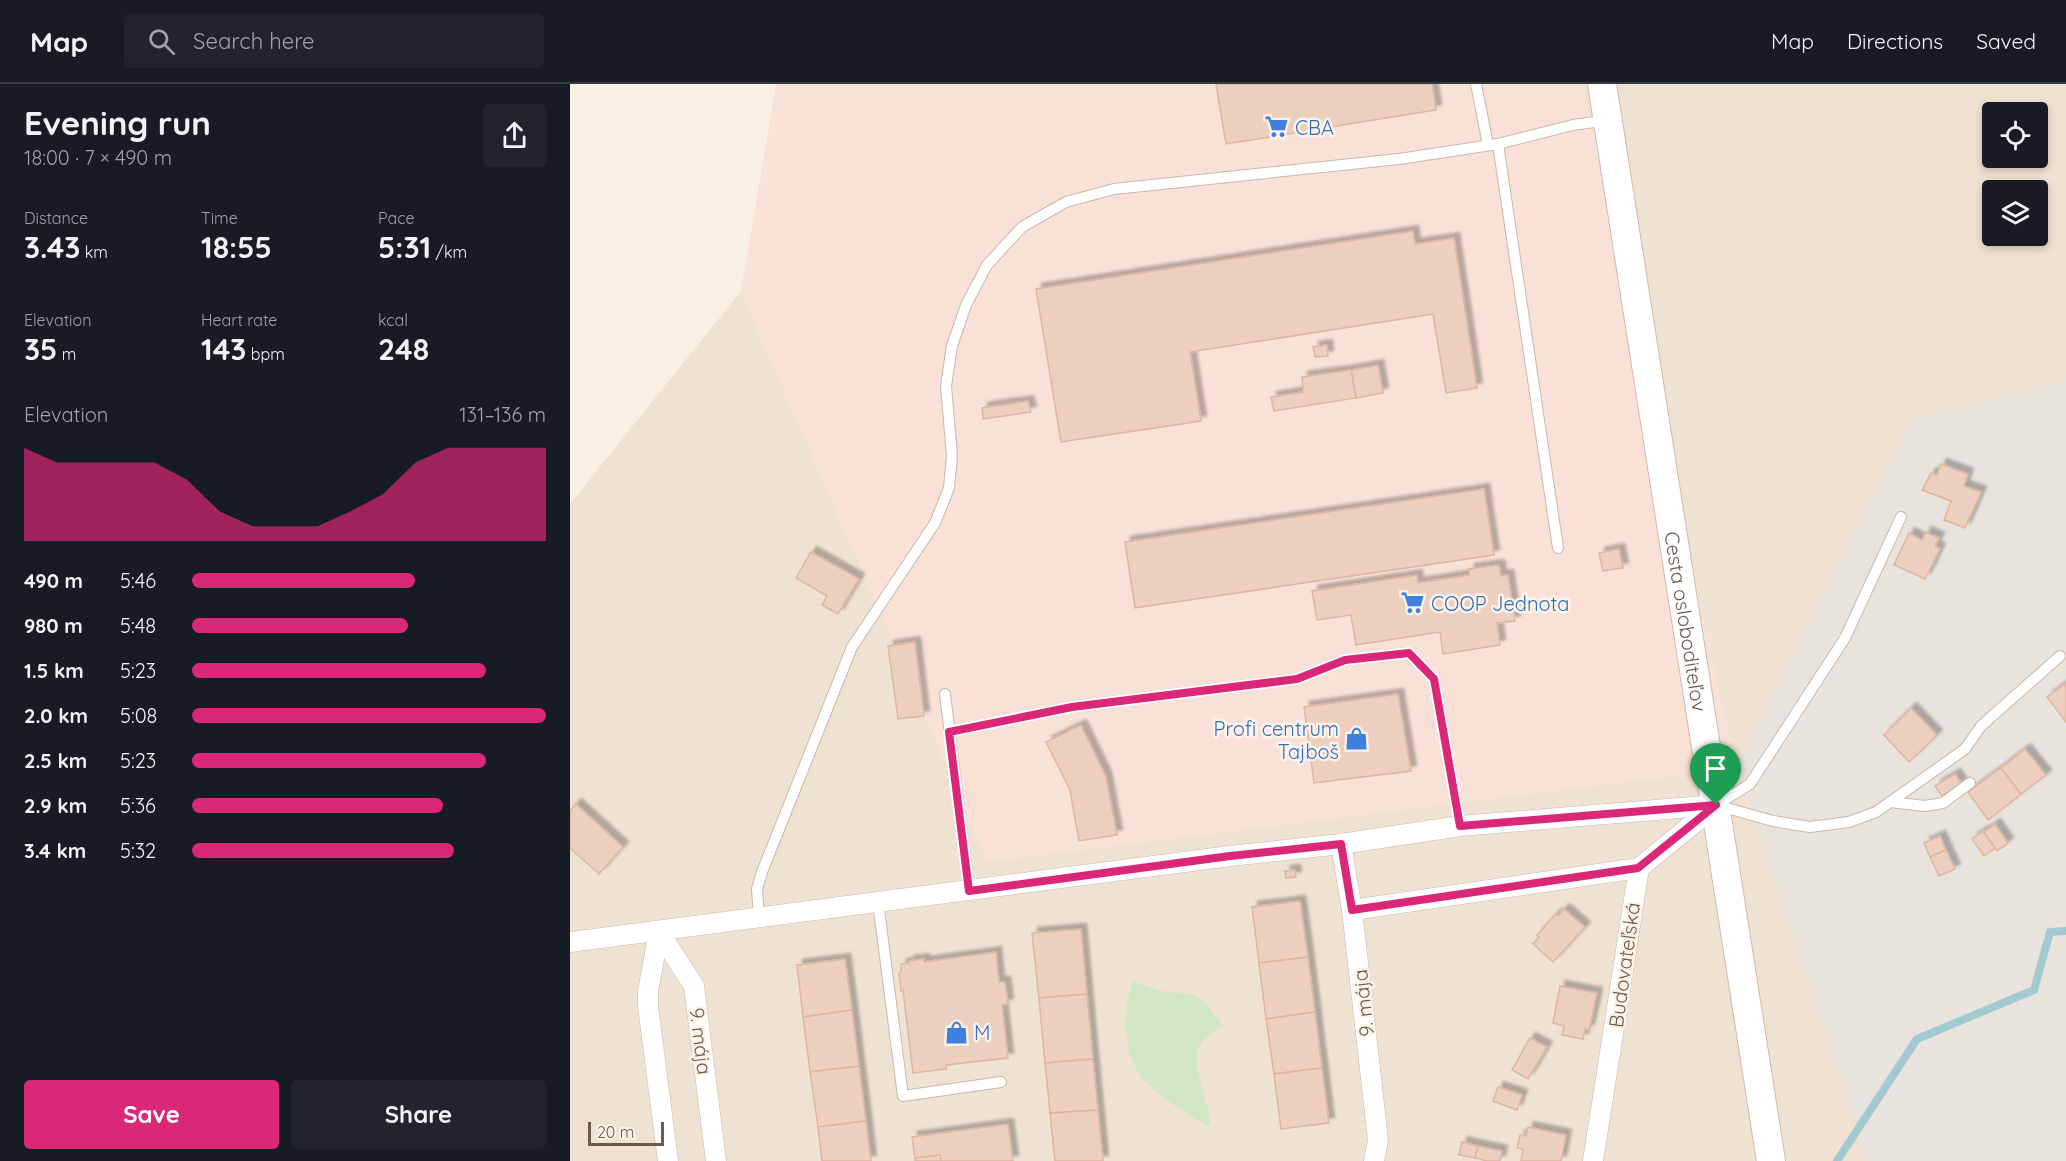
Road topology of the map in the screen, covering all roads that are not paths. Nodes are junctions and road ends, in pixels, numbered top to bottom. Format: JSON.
{"nodes":[{"id":1,"x":1476,"y":84,"type":"edge"},
{"id":2,"x":1602,"y":84,"type":"edge"},
{"id":3,"x":1608,"y":120,"type":"junction"},
{"id":4,"x":1493,"y":144,"type":"junction"},
{"id":5,"x":1901,"y":517,"type":"dead end"},
{"id":6,"x":1558,"y":548,"type":"dead end"},
{"id":7,"x":2061,"y":656,"type":"dead end"},
{"id":8,"x":945,"y":694,"type":"dead end"},
{"id":9,"x":949,"y":732,"type":"junction"},
{"id":10,"x":1970,"y":783,"type":"dead end"},
{"id":11,"x":1890,"y":802,"type":"junction"},
{"id":12,"x":1716,"y":805,"type":"junction"},
{"id":13,"x":1460,"y":826,"type":"junction"},
{"id":14,"x":1341,"y":844,"type":"junction"},
{"id":15,"x":1638,"y":868,"type":"junction"},
{"id":16,"x":969,"y":891,"type":"junction"},
{"id":17,"x":878,"y":902,"type":"junction"},
{"id":18,"x":1352,"y":910,"type":"junction"},
{"id":19,"x":759,"y":918,"type":"junction"},
{"id":20,"x":659,"y":932,"type":"junction"},
{"id":21,"x":570,"y":942,"type":"edge"},
{"id":22,"x":1001,"y":1082,"type":"dead end"},
{"id":23,"x":668,"y":1161,"type":"edge"},
{"id":24,"x":716,"y":1161,"type":"edge"},
{"id":25,"x":1374,"y":1161,"type":"edge"},
{"id":26,"x":1593,"y":1161,"type":"edge"},
{"id":27,"x":1772,"y":1161,"type":"edge"}],
"edges":[{"from":1,"to":4,"type":"lane"},
{"from":2,"to":3,"type":"main road","name":"Cesta osloboditeľov"},
{"from":3,"to":4,"type":"lane"},
{"from":3,"to":12,"type":"main road","name":"Cesta osloboditeľov"},
{"from":4,"to":6,"type":"lane"},
{"from":4,"to":19,"type":"lane"},
{"from":5,"to":12,"type":"lane"},
{"from":7,"to":11,"type":"lane"},
{"from":8,"to":9,"type":"lane"},
{"from":9,"to":13,"type":"lane"},
{"from":9,"to":16,"type":"lane"},
{"from":10,"to":11,"type":"lane"},
{"from":11,"to":12,"type":"lane"},
{"from":12,"to":13,"type":"street"},
{"from":12,"to":15,"type":"street"},
{"from":12,"to":27,"type":"main road","name":"Cesta osloboditeľov"},
{"from":13,"to":14,"type":"street"},
{"from":14,"to":16,"type":"street"},
{"from":14,"to":18,"type":"street","name":"9. mája"},
{"from":15,"to":18,"type":"street"},
{"from":15,"to":26,"type":"street","name":"Budovateľská"},
{"from":16,"to":17,"type":"street"},
{"from":17,"to":19,"type":"street"},
{"from":17,"to":22,"type":"lane"},
{"from":18,"to":25,"type":"street","name":"9. mája"},
{"from":19,"to":20,"type":"street"},
{"from":20,"to":21,"type":"street"},
{"from":20,"to":23,"type":"street"},
{"from":20,"to":24,"type":"street","name":"9. mája"}]}
